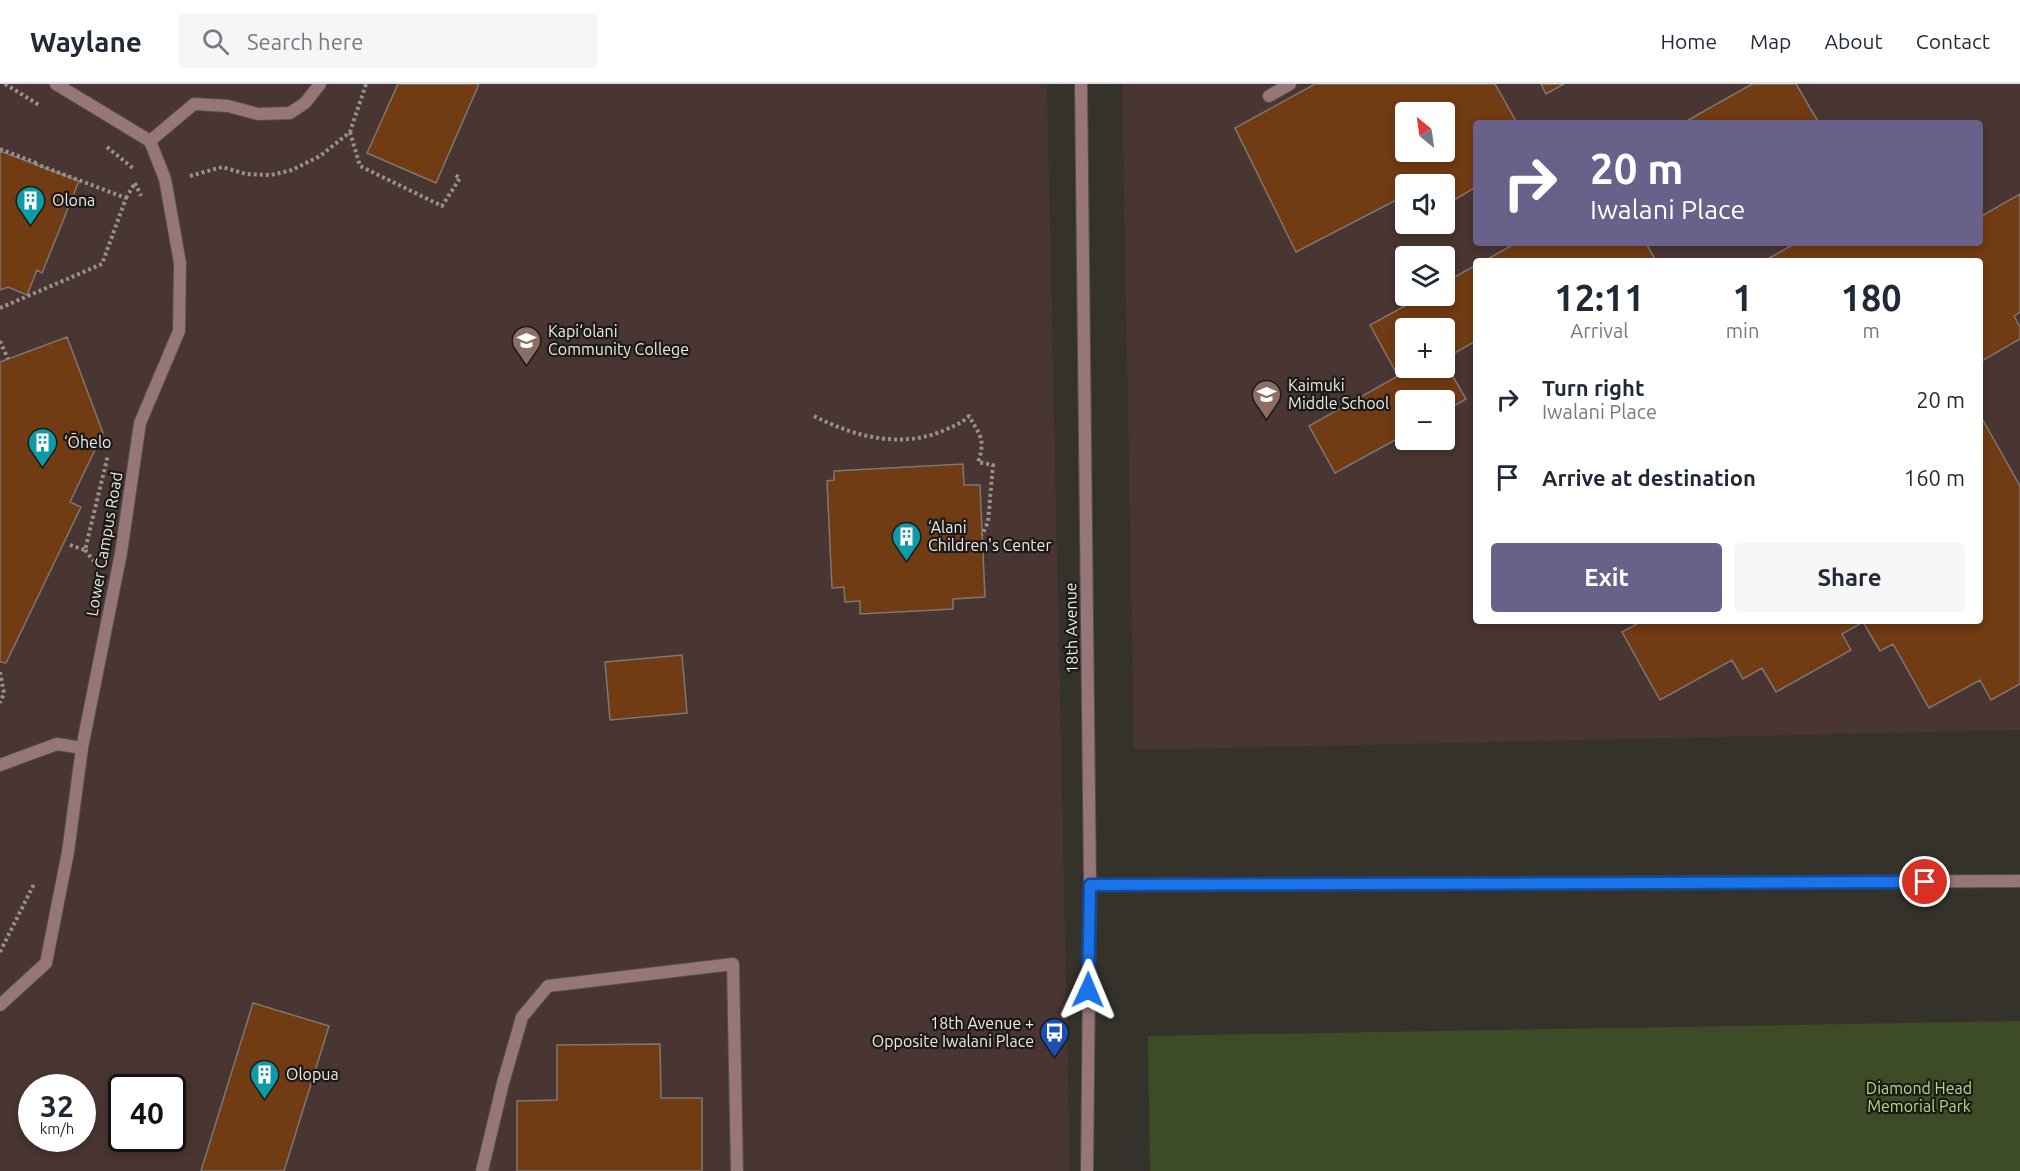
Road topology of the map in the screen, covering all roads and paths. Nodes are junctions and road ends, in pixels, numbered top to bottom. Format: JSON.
{"nodes":[{"id":1,"x":5,"y":84,"type":"edge"},
{"id":2,"x":56,"y":84,"type":"edge"},
{"id":3,"x":320,"y":84,"type":"edge"},
{"id":4,"x":366,"y":84,"type":"edge"},
{"id":5,"x":1081,"y":84,"type":"edge"},
{"id":6,"x":1290,"y":84,"type":"edge"},
{"id":7,"x":1269,"y":96,"type":"dead end"},
{"id":8,"x":42,"y":106,"type":"dead end"},
{"id":9,"x":350,"y":132,"type":"junction"},
{"id":10,"x":98,"y":141,"type":"dead end"},
{"id":11,"x":150,"y":141,"type":"junction"},
{"id":12,"x":0,"y":149,"type":"edge"},
{"id":13,"x":455,"y":175,"type":"dead end"},
{"id":14,"x":186,"y":177,"type":"dead end"},
{"id":15,"x":135,"y":183,"type":"junction"},
{"id":16,"x":126,"y":198,"type":"junction"},
{"id":17,"x":143,"y":201,"type":"dead end"},
{"id":18,"x":0,"y":308,"type":"edge"},
{"id":19,"x":0,"y":341,"type":"edge"},
{"id":20,"x":8,"y":359,"type":"dead end"},
{"id":21,"x":814,"y":416,"type":"dead end"},
{"id":22,"x":111,"y":448,"type":"dead end"},
{"id":23,"x":982,"y":535,"type":"dead end"},
{"id":24,"x":70,"y":545,"type":"dead end"},
{"id":25,"x":85,"y":550,"type":"junction"},
{"id":26,"x":97,"y":564,"type":"dead end"},
{"id":27,"x":0,"y":672,"type":"edge"},
{"id":28,"x":0,"y":703,"type":"edge"},
{"id":29,"x":82,"y":748,"type":"junction"},
{"id":30,"x":0,"y":765,"type":"edge"},
{"id":31,"x":38,"y":874,"type":"dead end"},
{"id":32,"x":2020,"y":881,"type":"edge"},
{"id":33,"x":1090,"y":885,"type":"junction"},
{"id":34,"x":0,"y":952,"type":"edge"},
{"id":35,"x":0,"y":1005,"type":"edge"},
{"id":36,"x":482,"y":1171,"type":"edge"},
{"id":37,"x":737,"y":1171,"type":"edge"},
{"id":38,"x":1087,"y":1171,"type":"edge"}],
"edges":[{"from":1,"to":8,"type":"path"},
{"from":2,"to":11,"type":"street"},
{"from":3,"to":11,"type":"street"},
{"from":4,"to":9,"type":"path"},
{"from":5,"to":33,"type":"street","name":"18th Avenue"},
{"from":6,"to":7,"type":"street"},
{"from":9,"to":13,"type":"path"},
{"from":9,"to":14,"type":"path"},
{"from":10,"to":15,"type":"path"},
{"from":11,"to":29,"type":"street","name":"Lower Campus Road"},
{"from":12,"to":16,"type":"path"},
{"from":15,"to":16,"type":"path"},
{"from":15,"to":17,"type":"path"},
{"from":16,"to":18,"type":"path"},
{"from":19,"to":20,"type":"path"},
{"from":21,"to":23,"type":"path"},
{"from":22,"to":25,"type":"path"},
{"from":24,"to":25,"type":"path"},
{"from":25,"to":26,"type":"path"},
{"from":27,"to":28,"type":"path"},
{"from":29,"to":30,"type":"street"},
{"from":29,"to":35,"type":"street","name":"Lower Campus Road"},
{"from":31,"to":34,"type":"path"},
{"from":32,"to":33,"type":"street"},
{"from":33,"to":38,"type":"street","name":"18th Avenue"},
{"from":36,"to":37,"type":"street"}]}
